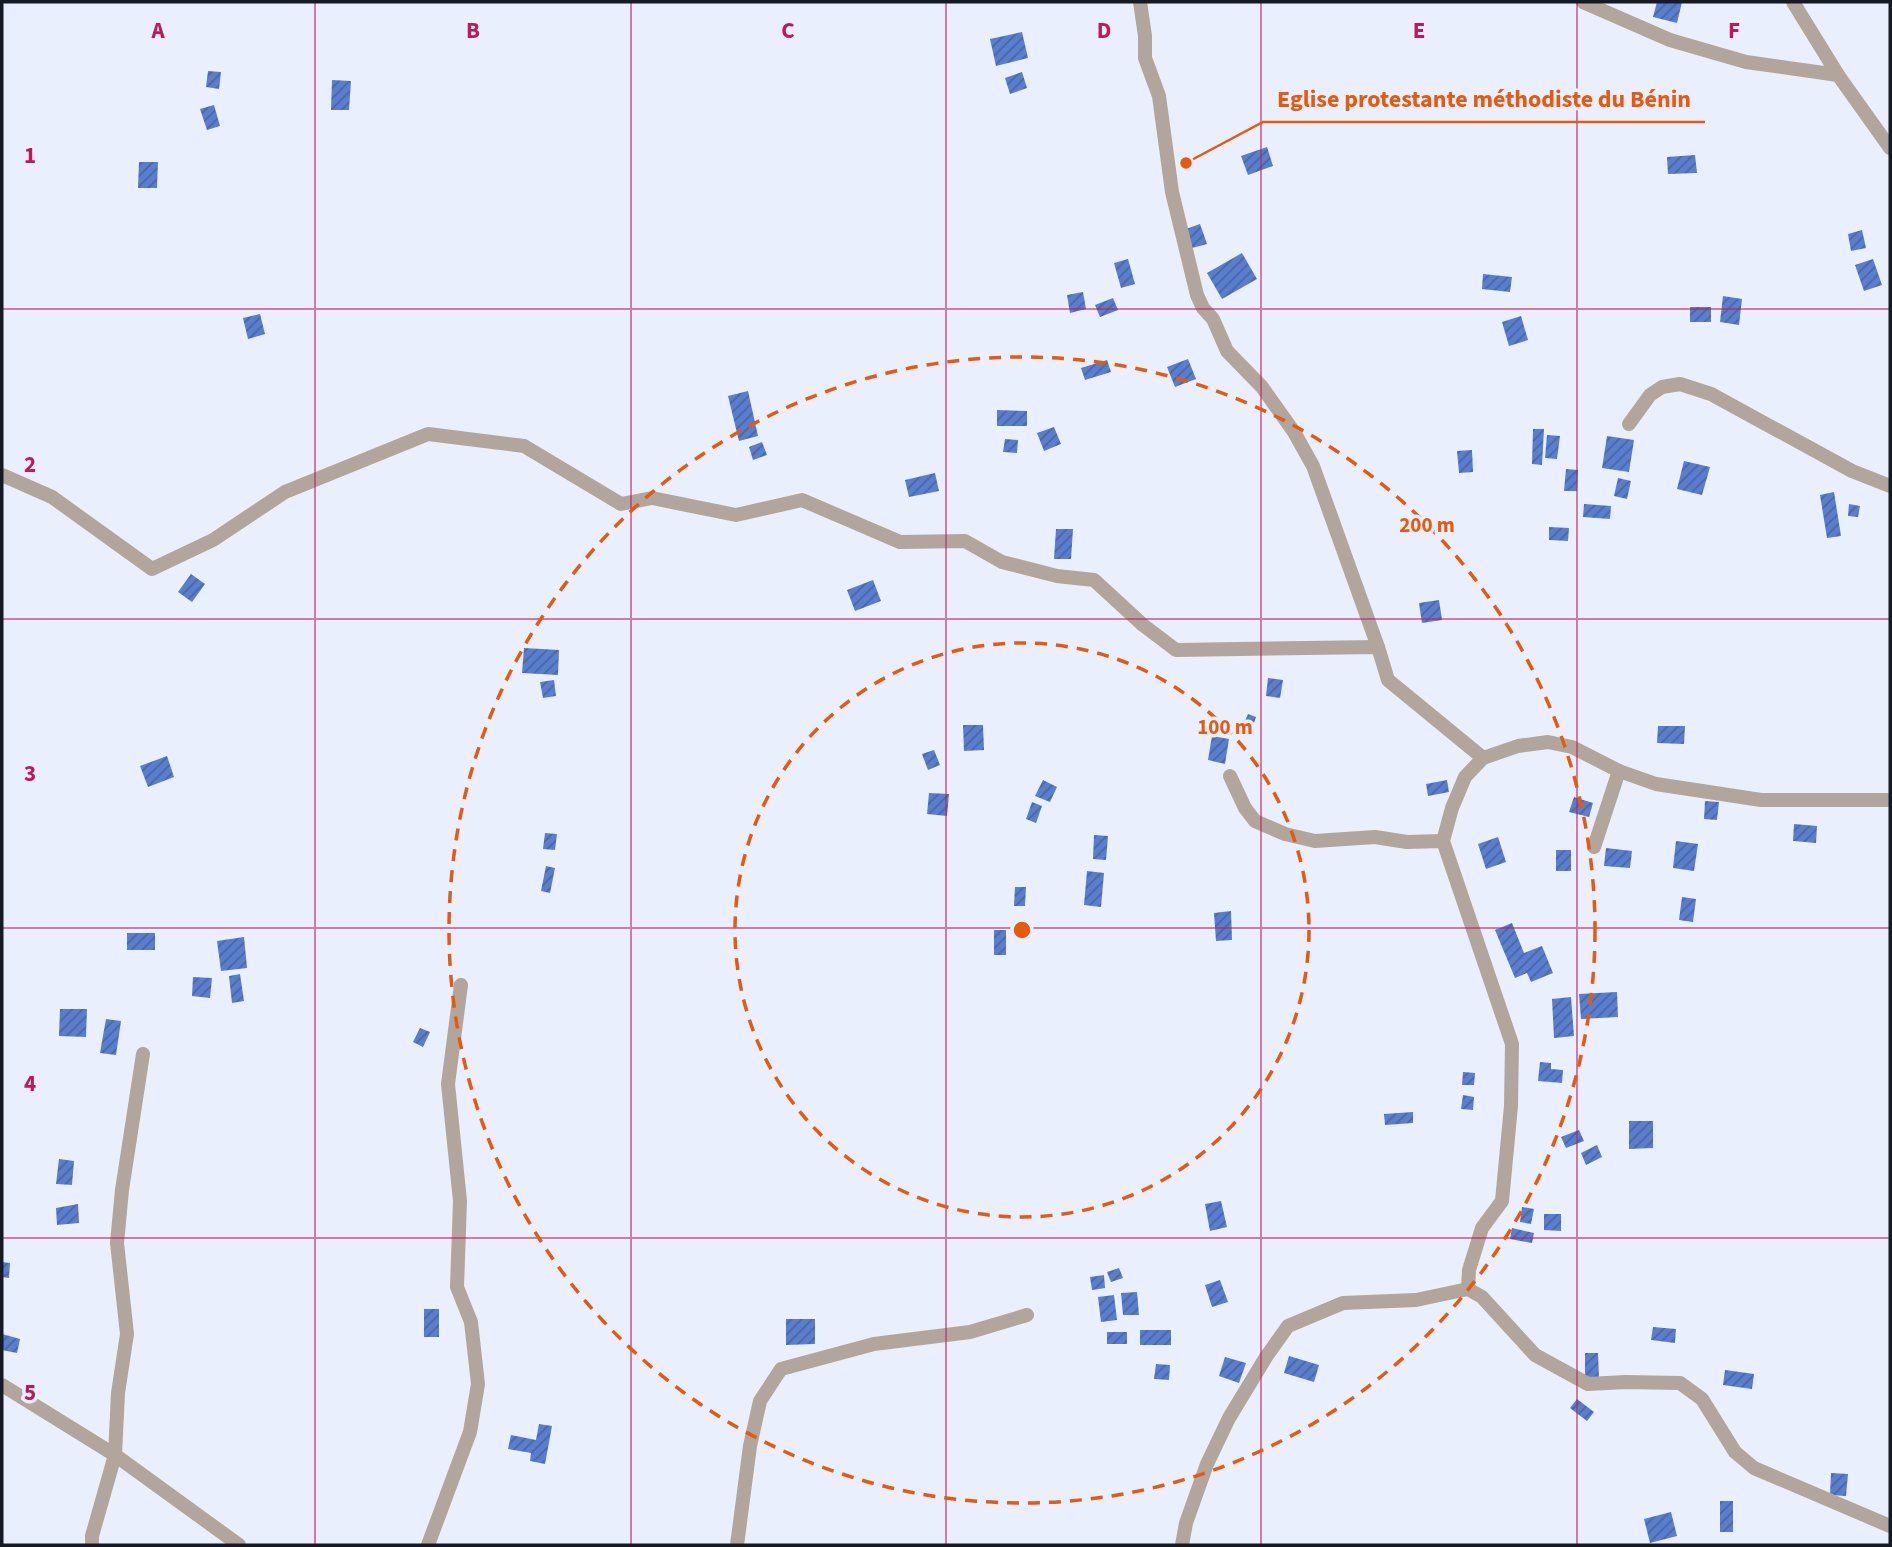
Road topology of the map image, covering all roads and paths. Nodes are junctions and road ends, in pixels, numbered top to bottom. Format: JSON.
{"nodes":[{"id":1,"x":1140,"y":2,"type":"edge"},
{"id":2,"x":1583,"y":2,"type":"edge"},
{"id":3,"x":1793,"y":2,"type":"edge"},
{"id":4,"x":1838,"y":75,"type":"junction"},
{"id":5,"x":1890,"y":148,"type":"edge"},
{"id":6,"x":1629,"y":424,"type":"dead end"},
{"id":7,"x":2,"y":475,"type":"edge"},
{"id":8,"x":1890,"y":486,"type":"edge"},
{"id":9,"x":1378,"y":647,"type":"junction"},
{"id":10,"x":1483,"y":758,"type":"junction"},
{"id":11,"x":1619,"y":771,"type":"junction"},
{"id":12,"x":1230,"y":776,"type":"dead end"},
{"id":13,"x":1890,"y":800,"type":"edge"},
{"id":14,"x":1443,"y":842,"type":"junction"},
{"id":15,"x":1594,"y":847,"type":"dead end"},
{"id":16,"x":461,"y":985,"type":"dead end"},
{"id":17,"x":144,"y":1054,"type":"dead end"},
{"id":18,"x":1468,"y":1289,"type":"junction"},
{"id":19,"x":1027,"y":1315,"type":"dead end"},
{"id":20,"x":2,"y":1385,"type":"edge"},
{"id":21,"x":115,"y":1455,"type":"junction"},
{"id":22,"x":1890,"y":1526,"type":"edge"},
{"id":23,"x":92,"y":1545,"type":"edge"},
{"id":24,"x":239,"y":1545,"type":"edge"},
{"id":25,"x":428,"y":1545,"type":"edge"},
{"id":26,"x":737,"y":1545,"type":"edge"},
{"id":27,"x":1182,"y":1545,"type":"edge"}],
"edges":[{"from":1,"to":9,"type":"street"},
{"from":2,"to":4,"type":"street"},
{"from":3,"to":4,"type":"street"},
{"from":4,"to":5,"type":"street"},
{"from":6,"to":8,"type":"street"},
{"from":7,"to":9,"type":"street"},
{"from":9,"to":10,"type":"street"},
{"from":10,"to":11,"type":"street"},
{"from":10,"to":14,"type":"street"},
{"from":11,"to":13,"type":"street"},
{"from":11,"to":15,"type":"street"},
{"from":12,"to":14,"type":"street"},
{"from":14,"to":18,"type":"street"},
{"from":16,"to":25,"type":"street"},
{"from":17,"to":21,"type":"street"},
{"from":18,"to":22,"type":"street"},
{"from":18,"to":27,"type":"street"},
{"from":19,"to":26,"type":"street"},
{"from":20,"to":21,"type":"street"},
{"from":21,"to":23,"type":"street"},
{"from":21,"to":24,"type":"street"}]}
